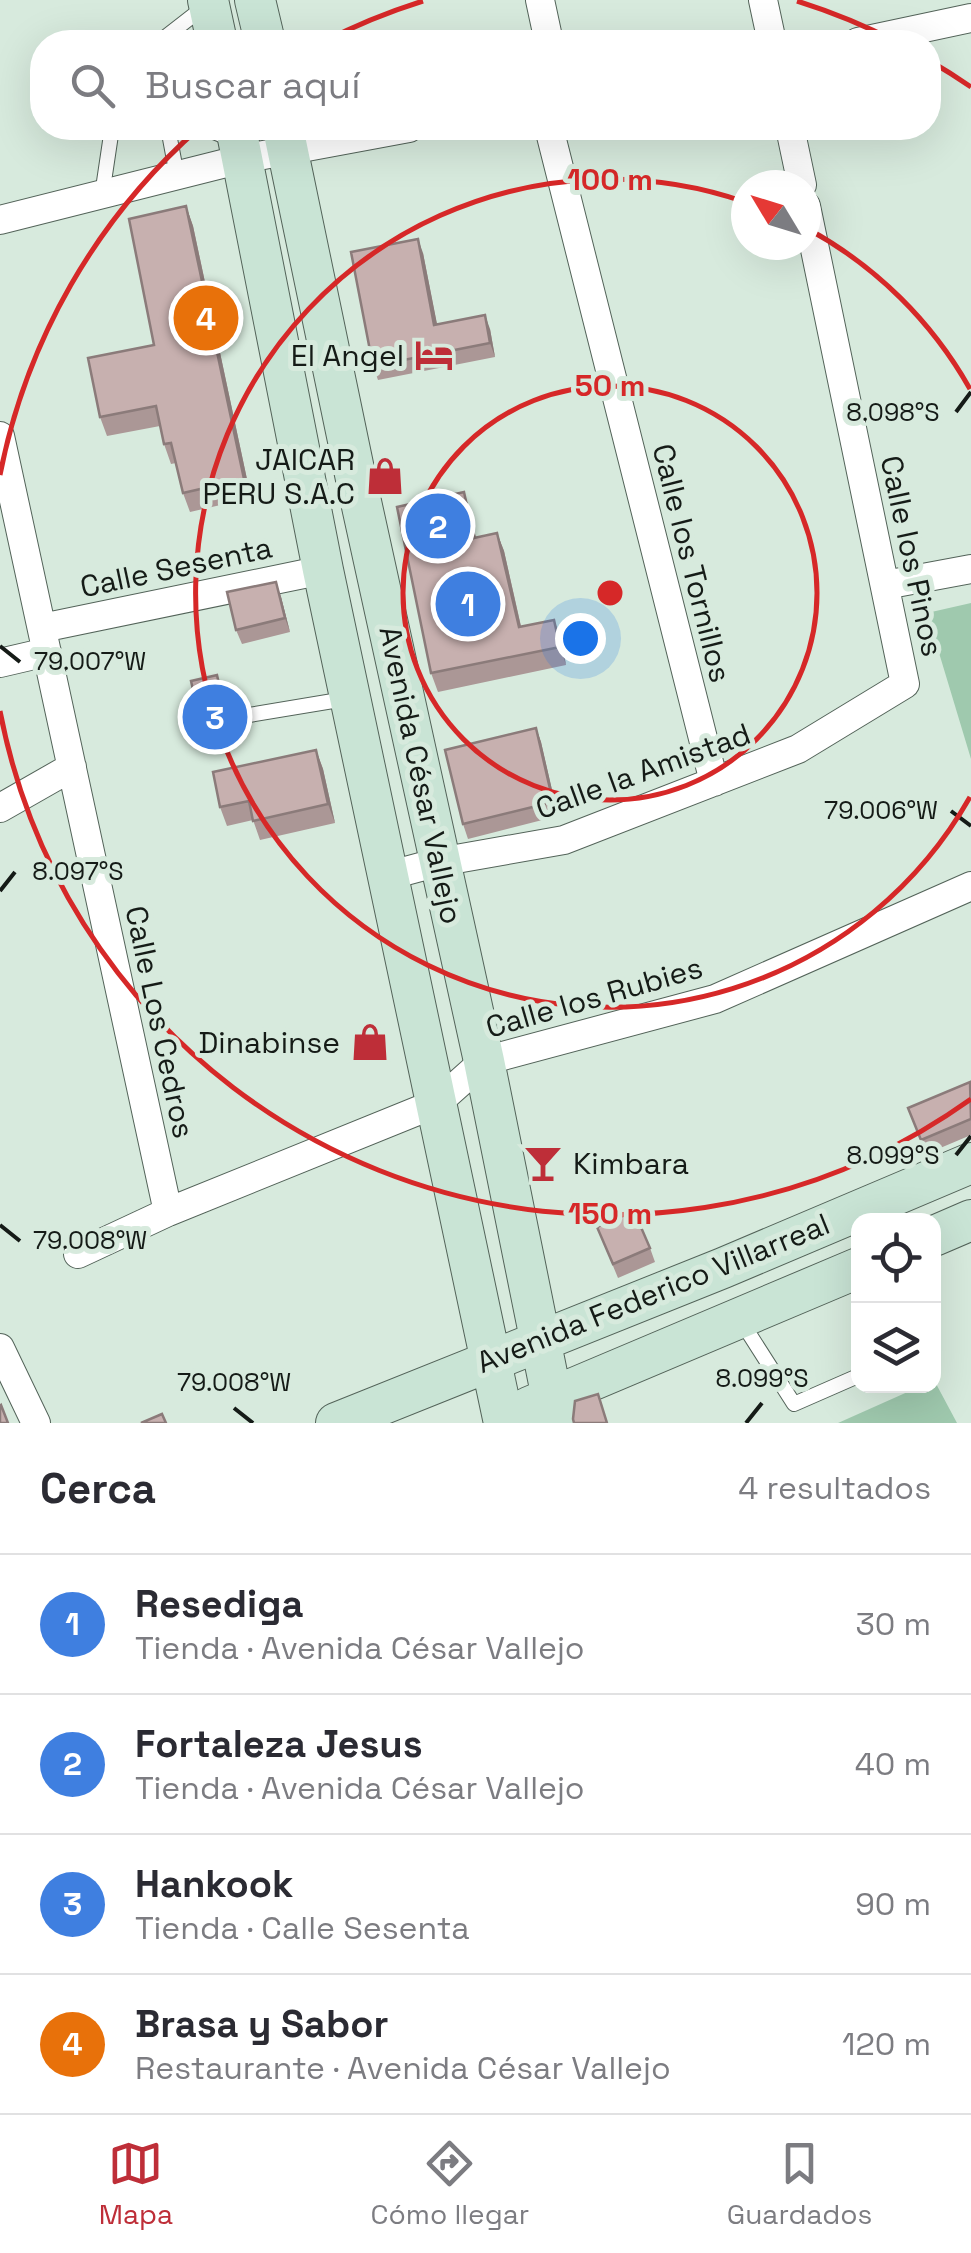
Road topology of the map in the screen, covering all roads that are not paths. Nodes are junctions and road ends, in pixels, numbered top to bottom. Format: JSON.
{"nodes":[{"id":1,"x":256,"y":0,"type":"edge"},
{"id":2,"x":540,"y":0,"type":"edge"},
{"id":3,"x":763,"y":0,"type":"edge"},
{"id":4,"x":211,"y":15,"type":"edge"},
{"id":5,"x":971,"y":18,"type":"edge"},
{"id":6,"x":183,"y":30,"type":"edge"},
{"id":7,"x":262,"y":30,"type":"edge"},
{"id":8,"x":546,"y":30,"type":"edge"},
{"id":9,"x":769,"y":30,"type":"edge"},
{"id":10,"x":914,"y":30,"type":"edge"},
{"id":11,"x":110,"y":140,"type":"edge"},
{"id":12,"x":170,"y":140,"type":"edge"},
{"id":13,"x":229,"y":140,"type":"edge"},
{"id":14,"x":230,"y":140,"type":"edge"},
{"id":15,"x":285,"y":140,"type":"edge"},
{"id":16,"x":551,"y":140,"type":"edge"},
{"id":17,"x":793,"y":140,"type":"edge"},
{"id":18,"x":799,"y":170,"type":"edge"},
{"id":19,"x":177,"y":176,"type":"junction"},
{"id":20,"x":102,"y":195,"type":"junction"},
{"id":21,"x":0,"y":220,"type":"edge"},
{"id":22,"x":817,"y":260,"type":"edge"},
{"id":23,"x":1,"y":449,"type":"edge"},
{"id":24,"x":356,"y":480,"type":"junction"},
{"id":25,"x":307,"y":488,"type":"junction"},
{"id":26,"x":971,"y":568,"type":"edge"},
{"id":27,"x":323,"y":570,"type":"junction"},
{"id":28,"x":884,"y":585,"type":"junction"},
{"id":29,"x":44,"y":640,"type":"junction"},
{"id":30,"x":0,"y":663,"type":"edge"},
{"id":31,"x":905,"y":684,"type":"joint"},
{"id":32,"x":402,"y":688,"type":"junction"},
{"id":33,"x":351,"y":698,"type":"junction"},
{"id":34,"x":237,"y":717,"type":"dead end"},
{"id":35,"x":72,"y":767,"type":"junction"},
{"id":36,"x":714,"y":782,"type":"junction"},
{"id":37,"x":0,"y":808,"type":"edge"},
{"id":38,"x":439,"y":862,"type":"junction"},
{"id":39,"x":387,"y":876,"type":"junction"},
{"id":40,"x":971,"y":886,"type":"edge"},
{"id":41,"x":484,"y":1060,"type":"junction"},
{"id":42,"x":437,"y":1103,"type":"junction"},
{"id":43,"x":971,"y":1163,"type":"edge"},
{"id":44,"x":168,"y":1212,"type":"junction"},
{"id":45,"x":971,"y":1220,"type":"edge"},
{"id":46,"x":941,"y":1233,"type":"edge"},
{"id":47,"x":78,"y":1254,"type":"dead end"},
{"id":48,"x":723,"y":1268,"type":"junction"},
{"id":49,"x":851,"y":1271,"type":"edge"},
{"id":50,"x":740,"y":1319,"type":"junction"},
{"id":51,"x":541,"y":1340,"type":"junction"},
{"id":52,"x":0,"y":1348,"type":"edge"},
{"id":53,"x":491,"y":1358,"type":"junction"},
{"id":54,"x":851,"y":1379,"type":"edge"},
{"id":55,"x":554,"y":1411,"type":"edge"},
{"id":56,"x":498,"y":1421,"type":"edge"},
{"id":57,"x":36,"y":1423,"type":"edge"},
{"id":58,"x":336,"y":1423,"type":"edge"}],
"edges":[{"from":1,"to":7,"type":"main road"},
{"from":2,"to":8,"type":"street"},
{"from":3,"to":9,"type":"street"},
{"from":4,"to":6,"type":"lane"},
{"from":5,"to":10,"type":"street"},
{"from":11,"to":20,"type":"lane"},
{"from":12,"to":19,"type":"lane"},
{"from":13,"to":19,"type":"street"},
{"from":14,"to":25,"type":"main road","name":"Avenida César Vallejo"},
{"from":15,"to":24,"type":"main road","name":"Avenida César Vallejo"},
{"from":16,"to":36,"type":"street","name":"Calle los Tornillos"},
{"from":17,"to":18,"type":"street"},
{"from":19,"to":20,"type":"street"},
{"from":20,"to":21,"type":"street"},
{"from":22,"to":28,"type":"street","name":"Calle los Pinos"},
{"from":23,"to":29,"type":"street","name":"Calle Los Cedros"},
{"from":24,"to":25,"type":"main road"},
{"from":24,"to":32,"type":"main road","name":"Avenida César Vallejo"},
{"from":25,"to":27,"type":"main road","name":"Avenida César Vallejo"},
{"from":26,"to":28,"type":"street"},
{"from":27,"to":29,"type":"street","name":"Calle Sesenta"},
{"from":27,"to":33,"type":"main road","name":"Avenida César Vallejo"},
{"from":28,"to":31,"type":"street","name":"Calle los Pinos"},
{"from":29,"to":30,"type":"street","name":"Calle Sesenta"},
{"from":29,"to":35,"type":"street","name":"Calle Los Cedros"},
{"from":31,"to":36,"type":"street","name":"Calle la Amistad"},
{"from":32,"to":33,"type":"main road"},
{"from":32,"to":38,"type":"main road","name":"Avenida César Vallejo"},
{"from":33,"to":34,"type":"lane"},
{"from":33,"to":39,"type":"main road","name":"Avenida César Vallejo"},
{"from":35,"to":37,"type":"street"},
{"from":35,"to":44,"type":"street","name":"Calle Los Cedros"},
{"from":36,"to":38,"type":"street","name":"Calle la Amistad"},
{"from":38,"to":39,"type":"street","name":"Calle la Amistad"},
{"from":38,"to":41,"type":"main road","name":"Avenida César Vallejo"},
{"from":39,"to":42,"type":"main road","name":"Avenida César Vallejo"},
{"from":40,"to":41,"type":"street","name":"Calle los Rubies"},
{"from":41,"to":42,"type":"street","name":"Calle los Rubies"},
{"from":41,"to":51,"type":"main road","name":"Avenida César Vallejo"},
{"from":42,"to":44,"type":"street","name":"Calle los Rubies"},
{"from":42,"to":53,"type":"main road","name":"Avenida César Vallejo"},
{"from":43,"to":48,"type":"main road","name":"Avenida Federico Villarreal"},
{"from":44,"to":47,"type":"street","name":"Calle los Rubies"},
{"from":45,"to":46,"type":"main road"},
{"from":48,"to":50,"type":"main road"},
{"from":48,"to":51,"type":"main road","name":"Avenida Federico Villarreal"},
{"from":49,"to":50,"type":"main road","name":"Avenida Federico Villarreal"},
{"from":50,"to":54,"type":"lane"},
{"from":50,"to":55,"type":"main road","name":"Avenida Federico Villarreal"},
{"from":51,"to":53,"type":"main road","name":"Avenida Federico Villarreal"},
{"from":51,"to":55,"type":"main road","name":"Avenida César Vallejo"},
{"from":52,"to":57,"type":"street"},
{"from":53,"to":56,"type":"main road","name":"Avenida César Vallejo"},
{"from":53,"to":58,"type":"main road","name":"Avenida Federico Villarreal"},
{"from":55,"to":56,"type":"main road","name":"Avenida Federico Villarreal"}]}
